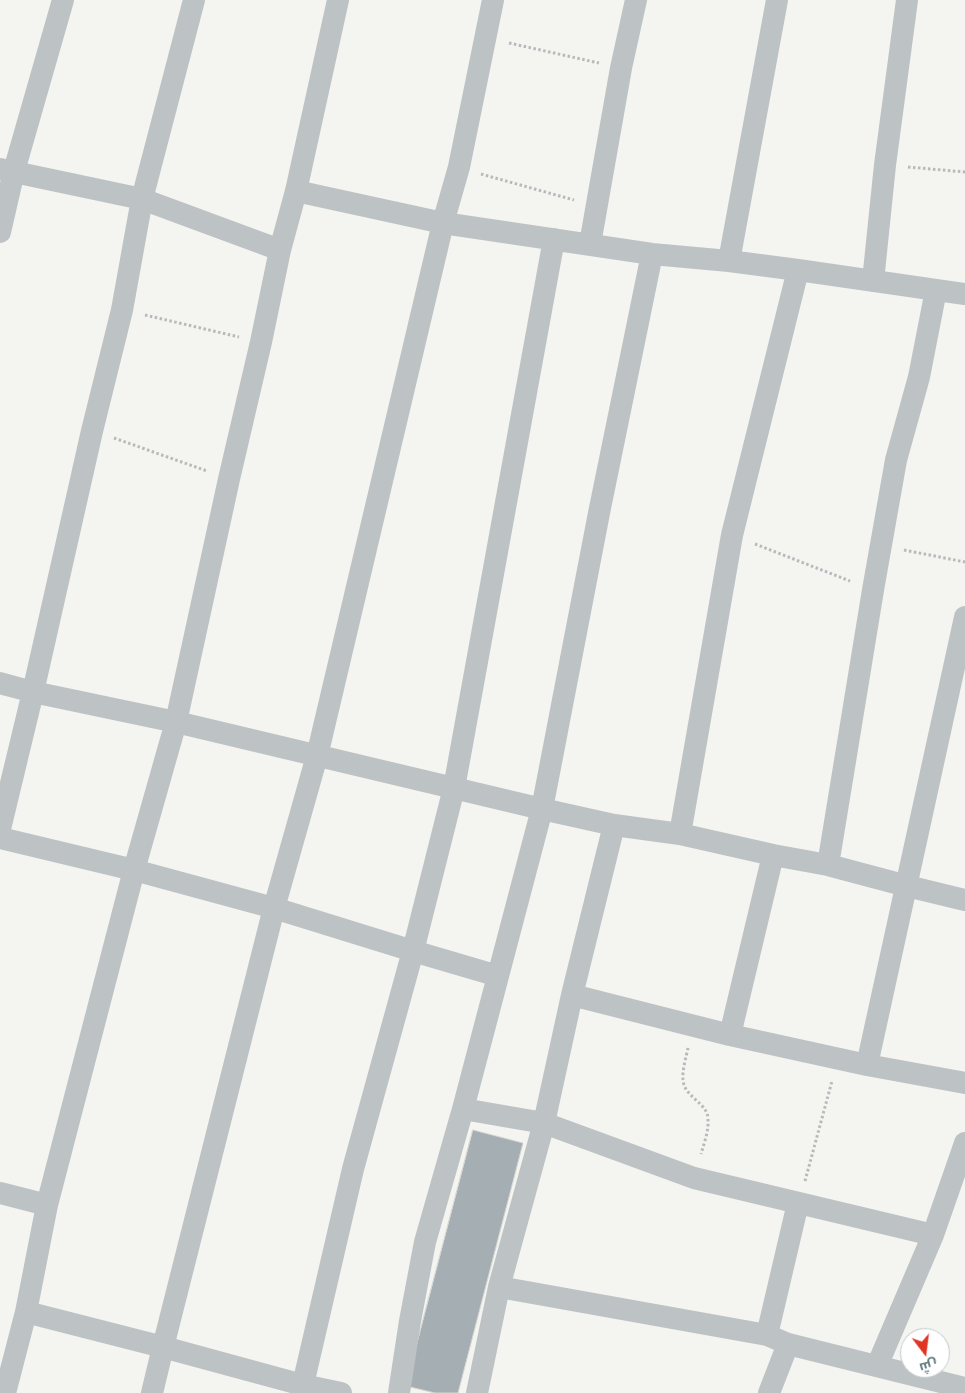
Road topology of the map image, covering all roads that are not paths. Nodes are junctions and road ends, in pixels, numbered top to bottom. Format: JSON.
{"nodes":[{"id":1,"x":63,"y":0,"type":"edge"},
{"id":2,"x":194,"y":0,"type":"edge"},
{"id":3,"x":338,"y":0,"type":"edge"},
{"id":4,"x":493,"y":0,"type":"edge"},
{"id":5,"x":636,"y":0,"type":"edge"},
{"id":6,"x":777,"y":0,"type":"edge"},
{"id":7,"x":907,"y":0,"type":"edge"},
{"id":8,"x":7,"y":170,"type":"edge"},
{"id":9,"x":296,"y":191,"type":"junction"},
{"id":10,"x":142,"y":199,"type":"junction"},
{"id":11,"x":443,"y":223,"type":"junction"},
{"id":12,"x":0,"y":232,"type":"edge"},
{"id":13,"x":554,"y":239,"type":"junction"},
{"id":14,"x":590,"y":244,"type":"junction"},
{"id":15,"x":280,"y":250,"type":"junction"},
{"id":16,"x":652,"y":254,"type":"junction"},
{"id":17,"x":729,"y":261,"type":"junction"},
{"id":18,"x":798,"y":270,"type":"junction"},
{"id":19,"x":873,"y":281,"type":"junction"},
{"id":20,"x":936,"y":290,"type":"junction"},
{"id":21,"x":965,"y":294,"type":"edge"},
{"id":22,"x":965,"y":618,"type":"edge"},
{"id":23,"x":0,"y":683,"type":"edge"},
{"id":24,"x":34,"y":692,"type":"junction"},
{"id":25,"x":176,"y":722,"type":"junction"},
{"id":26,"x":317,"y":756,"type":"junction"},
{"id":27,"x":454,"y":788,"type":"junction"},
{"id":28,"x":542,"y":809,"type":"junction"},
{"id":29,"x":614,"y":825,"type":"junction"},
{"id":30,"x":0,"y":829,"type":"edge"},
{"id":31,"x":680,"y":834,"type":"junction"},
{"id":32,"x":0,"y":838,"type":"edge"},
{"id":33,"x":773,"y":855,"type":"junction"},
{"id":34,"x":828,"y":865,"type":"junction"},
{"id":35,"x":134,"y":870,"type":"junction"},
{"id":36,"x":907,"y":886,"type":"junction"},
{"id":37,"x":965,"y":900,"type":"edge"},
{"id":38,"x":274,"y":908,"type":"junction"},
{"id":39,"x":413,"y":951,"type":"junction"},
{"id":40,"x":498,"y":976,"type":"junction"},
{"id":41,"x":572,"y":995,"type":"junction"},
{"id":42,"x":730,"y":1035,"type":"junction"},
{"id":43,"x":867,"y":1065,"type":"junction"},
{"id":44,"x":965,"y":1083,"type":"edge"},
{"id":45,"x":463,"y":1108,"type":"junction"},
{"id":46,"x":544,"y":1123,"type":"junction"},
{"id":47,"x":965,"y":1143,"type":"edge"},
{"id":48,"x":0,"y":1193,"type":"edge"},
{"id":49,"x":798,"y":1203,"type":"junction"},
{"id":50,"x":47,"y":1205,"type":"junction"},
{"id":51,"x":933,"y":1235,"type":"junction"},
{"id":52,"x":499,"y":1287,"type":"junction"},
{"id":53,"x":26,"y":1312,"type":"junction"},
{"id":54,"x":767,"y":1335,"type":"junction"},
{"id":55,"x":788,"y":1344,"type":"junction"},
{"id":56,"x":163,"y":1347,"type":"junction"},
{"id":57,"x":877,"y":1366,"type":"junction"},
{"id":58,"x":4,"y":1384,"type":"edge"},
{"id":59,"x":962,"y":1386,"type":"edge"},
{"id":60,"x":302,"y":1389,"type":"edge"},
{"id":61,"x":152,"y":1393,"type":"edge"},
{"id":62,"x":341,"y":1393,"type":"edge"},
{"id":63,"x":399,"y":1393,"type":"edge"},
{"id":64,"x":477,"y":1393,"type":"edge"},
{"id":65,"x":769,"y":1393,"type":"edge"}],
"edges":[{"from":1,"to":8,"type":"street"},
{"from":2,"to":10,"type":"street"},
{"from":3,"to":9,"type":"street"},
{"from":4,"to":11,"type":"street"},
{"from":5,"to":14,"type":"street"},
{"from":6,"to":17,"type":"street"},
{"from":7,"to":19,"type":"street"},
{"from":8,"to":10,"type":"street"},
{"from":8,"to":12,"type":"street"},
{"from":9,"to":11,"type":"street"},
{"from":9,"to":15,"type":"street"},
{"from":10,"to":15,"type":"street"},
{"from":10,"to":24,"type":"street"},
{"from":11,"to":13,"type":"street"},
{"from":11,"to":26,"type":"street"},
{"from":13,"to":14,"type":"street"},
{"from":13,"to":27,"type":"street"},
{"from":14,"to":16,"type":"street"},
{"from":15,"to":25,"type":"street"},
{"from":16,"to":17,"type":"street"},
{"from":16,"to":28,"type":"street"},
{"from":17,"to":18,"type":"street"},
{"from":18,"to":19,"type":"street"},
{"from":18,"to":31,"type":"street"},
{"from":19,"to":20,"type":"street"},
{"from":20,"to":21,"type":"street"},
{"from":20,"to":34,"type":"street"},
{"from":22,"to":36,"type":"street"},
{"from":23,"to":24,"type":"street"},
{"from":24,"to":25,"type":"street"},
{"from":24,"to":30,"type":"street"},
{"from":25,"to":26,"type":"street"},
{"from":25,"to":35,"type":"street"},
{"from":26,"to":27,"type":"street"},
{"from":26,"to":38,"type":"street"},
{"from":27,"to":28,"type":"street"},
{"from":27,"to":39,"type":"street"},
{"from":28,"to":29,"type":"street"},
{"from":28,"to":40,"type":"street"},
{"from":29,"to":31,"type":"street"},
{"from":29,"to":41,"type":"street"},
{"from":31,"to":33,"type":"street"},
{"from":32,"to":35,"type":"street"},
{"from":33,"to":34,"type":"street"},
{"from":33,"to":42,"type":"street"},
{"from":34,"to":36,"type":"street"},
{"from":35,"to":38,"type":"street"},
{"from":35,"to":50,"type":"street"},
{"from":36,"to":37,"type":"street"},
{"from":36,"to":43,"type":"street"},
{"from":38,"to":39,"type":"street"},
{"from":38,"to":56,"type":"street"},
{"from":39,"to":40,"type":"street"},
{"from":39,"to":60,"type":"street"},
{"from":40,"to":45,"type":"street"},
{"from":41,"to":42,"type":"street"},
{"from":41,"to":46,"type":"street"},
{"from":42,"to":43,"type":"street"},
{"from":43,"to":44,"type":"street"},
{"from":45,"to":46,"type":"street"},
{"from":45,"to":63,"type":"street"},
{"from":46,"to":49,"type":"street"},
{"from":46,"to":52,"type":"street"},
{"from":47,"to":51,"type":"street"},
{"from":48,"to":50,"type":"street"},
{"from":49,"to":51,"type":"street"},
{"from":49,"to":54,"type":"street"},
{"from":50,"to":53,"type":"street"},
{"from":51,"to":57,"type":"street"},
{"from":52,"to":54,"type":"street"},
{"from":52,"to":64,"type":"street"},
{"from":53,"to":56,"type":"street"},
{"from":53,"to":58,"type":"street"},
{"from":54,"to":55,"type":"street"},
{"from":55,"to":57,"type":"street"},
{"from":55,"to":65,"type":"street"},
{"from":56,"to":60,"type":"street"},
{"from":56,"to":61,"type":"street"},
{"from":57,"to":59,"type":"street"},
{"from":60,"to":62,"type":"street"}]}
